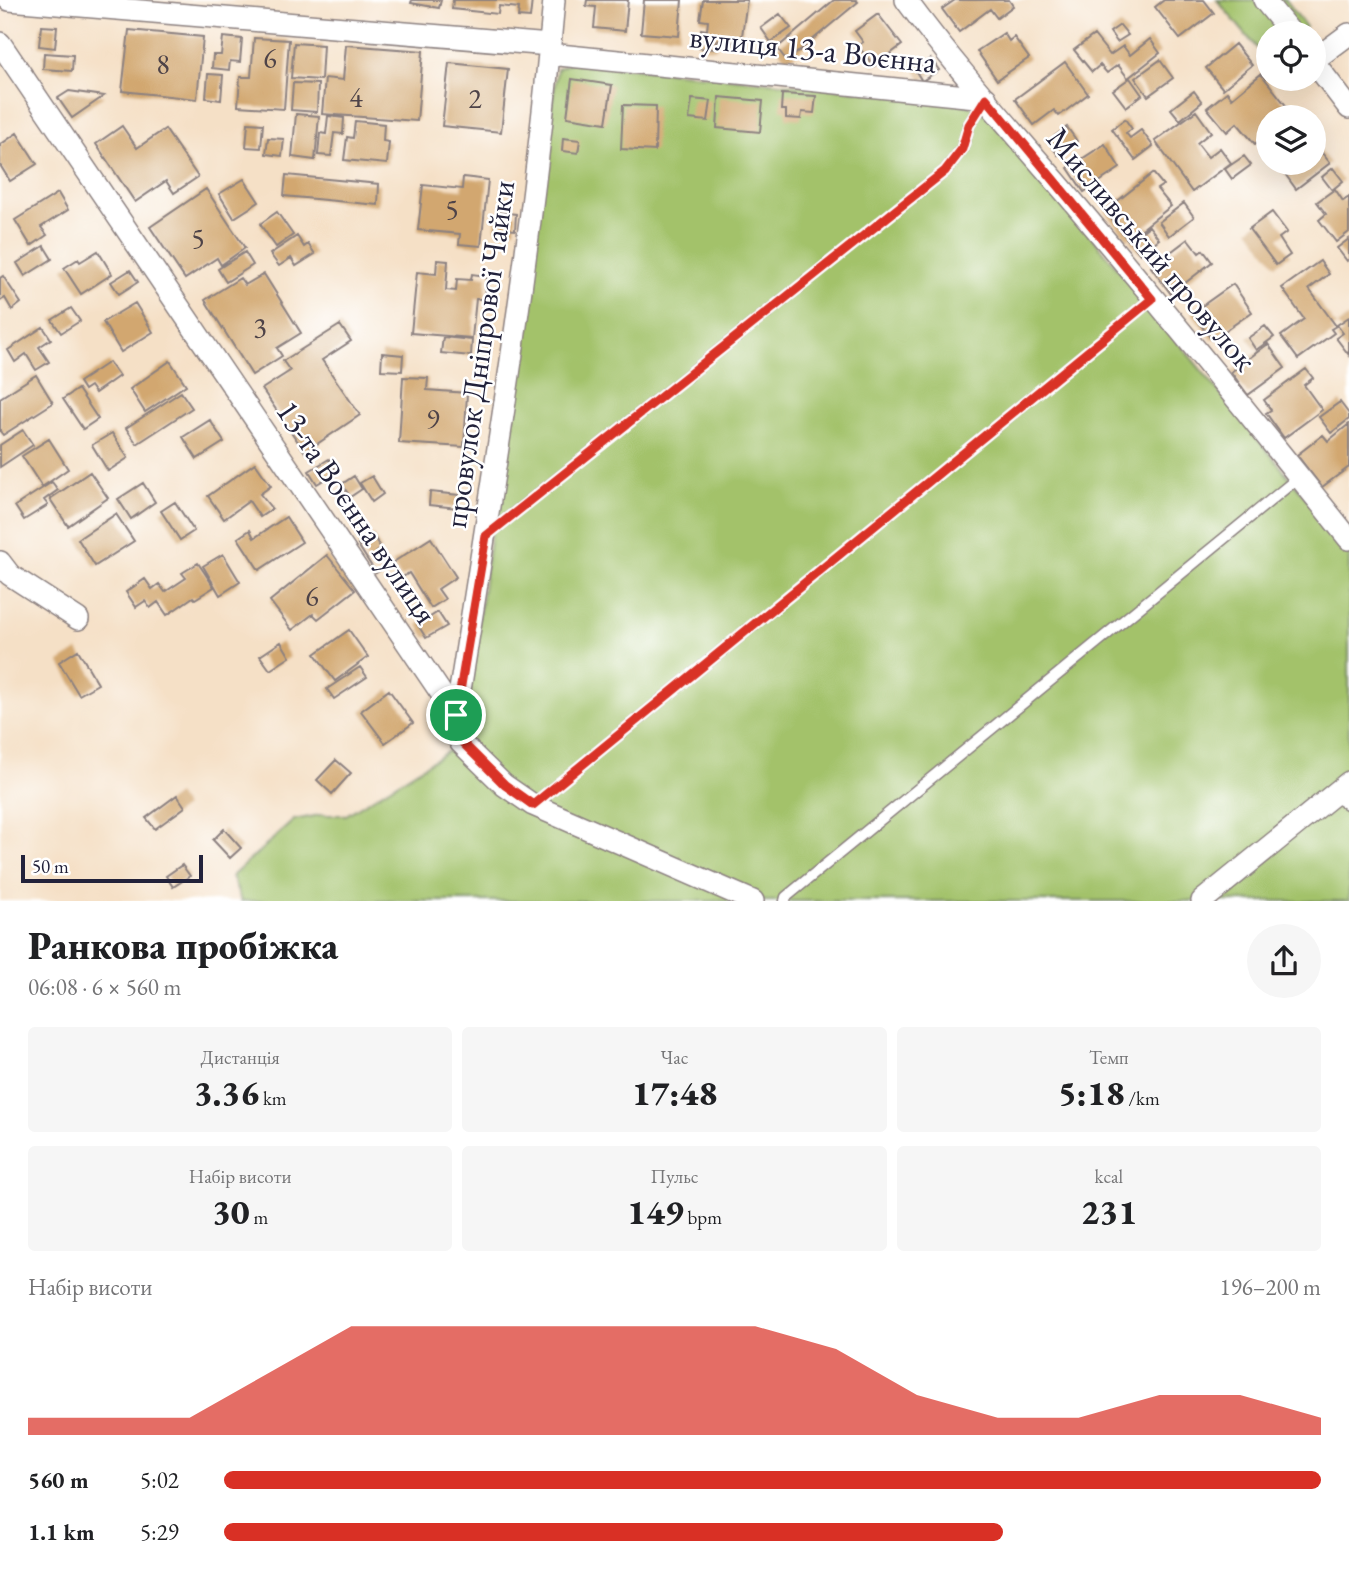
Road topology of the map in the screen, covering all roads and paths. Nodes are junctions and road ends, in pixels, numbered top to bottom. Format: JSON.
{"nodes":[{"id":1,"x":9,"y":0,"type":"edge"},
{"id":2,"x":554,"y":0,"type":"edge"},
{"id":3,"x":906,"y":0,"type":"edge"},
{"id":4,"x":1264,"y":0,"type":"edge"},
{"id":5,"x":1281,"y":21,"type":"edge"},
{"id":6,"x":1349,"y":34,"type":"edge"},
{"id":7,"x":0,"y":43,"type":"edge"},
{"id":8,"x":550,"y":50,"type":"junction"},
{"id":9,"x":1326,"y":52,"type":"edge"},
{"id":10,"x":1326,"y":77,"type":"edge"},
{"id":11,"x":986,"y":98,"type":"junction"},
{"id":12,"x":1349,"y":108,"type":"edge"},
{"id":13,"x":1152,"y":299,"type":"junction"},
{"id":14,"x":1300,"y":477,"type":"junction"},
{"id":15,"x":486,"y":536,"type":"junction"},
{"id":16,"x":1349,"y":539,"type":"edge"},
{"id":17,"x":0,"y":562,"type":"edge"},
{"id":18,"x":78,"y":618,"type":"dead end"},
{"id":19,"x":456,"y":715,"type":"junction"},
{"id":20,"x":1344,"y":794,"type":"edge"},
{"id":21,"x":533,"y":805,"type":"junction"},
{"id":22,"x":753,"y":901,"type":"edge"},
{"id":23,"x":785,"y":901,"type":"edge"},
{"id":24,"x":1202,"y":901,"type":"edge"}],
"edges":[{"from":1,"to":8,"type":"street","name":"вулиця 13-а Воєнна"},
{"from":2,"to":8,"type":"street","name":"провулок Дніпрової Чайки"},
{"from":3,"to":11,"type":"street","name":"Мисливський провулок"},
{"from":4,"to":5,"type":"street"},
{"from":6,"to":9,"type":"street"},
{"from":7,"to":19,"type":"street","name":"13-та Воєнна вулиця"},
{"from":8,"to":11,"type":"street","name":"вулиця 13-а Воєнна"},
{"from":8,"to":15,"type":"street","name":"провулок Дніпрової Чайки"},
{"from":10,"to":12,"type":"street"},
{"from":11,"to":13,"type":"street","name":"Мисливський провулок"},
{"from":11,"to":15,"type":"lane"},
{"from":13,"to":14,"type":"street","name":"Мисливський провулок"},
{"from":13,"to":21,"type":"lane"},
{"from":14,"to":16,"type":"street","name":"Мисливський провулок"},
{"from":14,"to":23,"type":"lane"},
{"from":15,"to":19,"type":"street","name":"провулок Дніпрової Чайки"},
{"from":17,"to":18,"type":"street"},
{"from":19,"to":21,"type":"street","name":"13-та Воєнна вулиця"},
{"from":20,"to":24,"type":"street"},
{"from":21,"to":22,"type":"street","name":"13-та Воєнна вулиця"}]}
